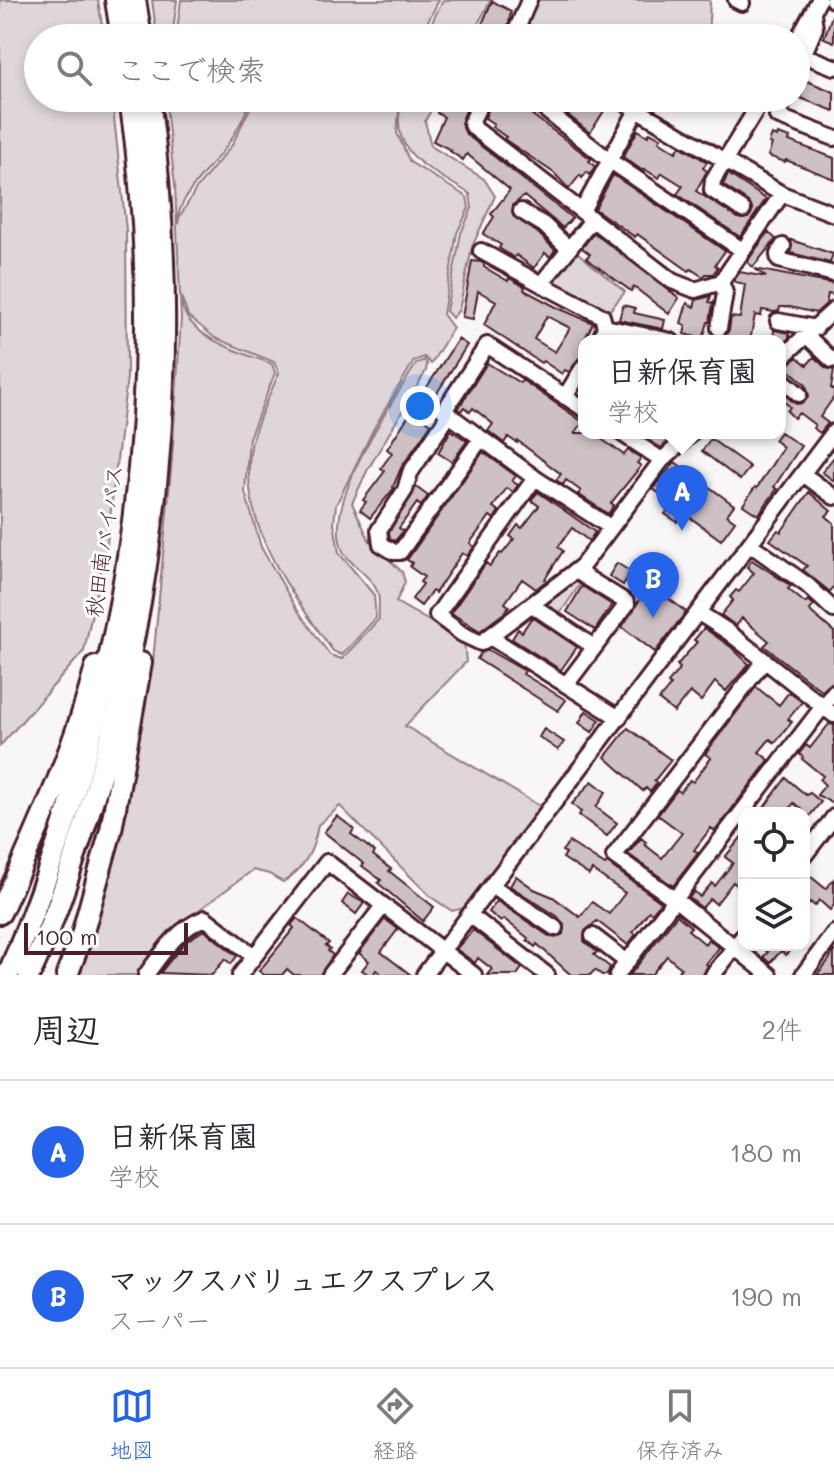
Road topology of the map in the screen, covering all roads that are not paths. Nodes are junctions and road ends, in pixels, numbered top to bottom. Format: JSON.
{"nodes":[{"id":1,"x":116,"y":0,"type":"edge"},
{"id":2,"x":135,"y":0,"type":"edge"},
{"id":3,"x":529,"y":0,"type":"edge"},
{"id":4,"x":120,"y":24,"type":"edge"},
{"id":5,"x":139,"y":24,"type":"edge"},
{"id":6,"x":520,"y":24,"type":"edge"},
{"id":7,"x":810,"y":54,"type":"edge"},
{"id":8,"x":834,"y":67,"type":"edge"},
{"id":9,"x":131,"y":112,"type":"edge"},
{"id":10,"x":151,"y":112,"type":"edge"},
{"id":11,"x":476,"y":112,"type":"edge"},
{"id":12,"x":548,"y":112,"type":"edge"},
{"id":13,"x":636,"y":112,"type":"edge"},
{"id":14,"x":640,"y":112,"type":"edge"},
{"id":15,"x":755,"y":112,"type":"edge"},
{"id":16,"x":779,"y":112,"type":"edge"},
{"id":17,"x":834,"y":138,"type":"edge"},
{"id":18,"x":609,"y":160,"type":"junction"},
{"id":19,"x":725,"y":161,"type":"junction"},
{"id":20,"x":782,"y":194,"type":"junction"},
{"id":21,"x":743,"y":210,"type":"dead end"},
{"id":22,"x":521,"y":211,"type":"dead end"},
{"id":23,"x":834,"y":214,"type":"edge"},
{"id":24,"x":587,"y":216,"type":"junction"},
{"id":25,"x":783,"y":246,"type":"dead end"},
{"id":26,"x":569,"y":249,"type":"junction"},
{"id":27,"x":742,"y":250,"type":"junction"},
{"id":28,"x":481,"y":251,"type":"dead end"},
{"id":29,"x":834,"y":274,"type":"edge"},
{"id":30,"x":721,"y":282,"type":"junction"},
{"id":31,"x":541,"y":284,"type":"junction"},
{"id":32,"x":834,"y":310,"type":"edge"},
{"id":33,"x":778,"y":321,"type":"dead end"},
{"id":34,"x":719,"y":328,"type":"dead end"},
{"id":35,"x":811,"y":332,"type":"junction"},
{"id":36,"x":602,"y":334,"type":"edge"},
{"id":37,"x":786,"y":354,"type":"edge"},
{"id":38,"x":832,"y":360,"type":"edge"},
{"id":39,"x":578,"y":376,"type":"edge"},
{"id":40,"x":786,"y":383,"type":"edge"},
{"id":41,"x":799,"y":394,"type":"dead end"},
{"id":42,"x":565,"y":397,"type":"junction"},
{"id":43,"x":578,"y":405,"type":"edge"},
{"id":44,"x":448,"y":416,"type":"junction"},
{"id":45,"x":834,"y":432,"type":"edge"},
{"id":46,"x":630,"y":439,"type":"edge"},
{"id":47,"x":685,"y":439,"type":"edge"},
{"id":48,"x":480,"y":440,"type":"junction"},
{"id":49,"x":662,"y":460,"type":"junction"},
{"id":50,"x":803,"y":474,"type":"junction"},
{"id":51,"x":535,"y":478,"type":"junction"},
{"id":52,"x":834,"y":497,"type":"edge"},
{"id":53,"x":144,"y":519,"type":"junction"},
{"id":54,"x":610,"y":527,"type":"junction"},
{"id":55,"x":750,"y":544,"type":"junction"},
{"id":56,"x":576,"y":571,"type":"junction"},
{"id":57,"x":532,"y":605,"type":"junction"},
{"id":58,"x":834,"y":610,"type":"edge"},
{"id":59,"x":699,"y":613,"type":"junction"},
{"id":60,"x":490,"y":637,"type":"junction"},
{"id":61,"x":594,"y":647,"type":"junction"},
{"id":62,"x":764,"y":661,"type":"junction"},
{"id":63,"x":566,"y":685,"type":"junction"},
{"id":64,"x":834,"y":692,"type":"edge"},
{"id":65,"x":828,"y":710,"type":"edge"},
{"id":66,"x":619,"y":718,"type":"junction"},
{"id":67,"x":834,"y":817,"type":"edge"},
{"id":68,"x":810,"y":848,"type":"edge"},
{"id":69,"x":492,"y":886,"type":"junction"},
{"id":70,"x":676,"y":900,"type":"junction"},
{"id":71,"x":383,"y":906,"type":"junction"},
{"id":72,"x":0,"y":913,"type":"edge"},
{"id":73,"x":470,"y":915,"type":"junction"},
{"id":74,"x":555,"y":928,"type":"dead end"},
{"id":75,"x":834,"y":934,"type":"edge"},
{"id":76,"x":593,"y":936,"type":"dead end"},
{"id":77,"x":738,"y":943,"type":"edge"},
{"id":78,"x":734,"y":948,"type":"junction"},
{"id":79,"x":443,"y":950,"type":"junction"},
{"id":80,"x":254,"y":956,"type":"junction"},
{"id":81,"x":627,"y":962,"type":"junction"},
{"id":82,"x":8,"y":975,"type":"edge"},
{"id":83,"x":29,"y":975,"type":"edge"},
{"id":84,"x":67,"y":975,"type":"edge"},
{"id":85,"x":146,"y":975,"type":"edge"},
{"id":86,"x":240,"y":975,"type":"edge"},
{"id":87,"x":330,"y":975,"type":"edge"},
{"id":88,"x":424,"y":975,"type":"edge"},
{"id":89,"x":474,"y":975,"type":"edge"},
{"id":90,"x":547,"y":975,"type":"edge"},
{"id":91,"x":617,"y":975,"type":"edge"},
{"id":92,"x":713,"y":975,"type":"edge"},
{"id":93,"x":769,"y":975,"type":"edge"},
{"id":94,"x":803,"y":975,"type":"edge"}],
"edges":[{"from":1,"to":4,"type":"highway"},
{"from":2,"to":5,"type":"highway"},
{"from":3,"to":6,"type":"street"},
{"from":7,"to":8,"type":"street"},
{"from":9,"to":53,"type":"highway","name":"秋田南バイパス"},
{"from":10,"to":53,"type":"highway","name":"秋田南バイパス"},
{"from":11,"to":24,"type":"street"},
{"from":12,"to":18,"type":"street"},
{"from":13,"to":18,"type":"street"},
{"from":14,"to":19,"type":"street"},
{"from":15,"to":19,"type":"street"},
{"from":16,"to":17,"type":"street"},
{"from":18,"to":24,"type":"street"},
{"from":18,"to":27,"type":"street"},
{"from":19,"to":20,"type":"street"},
{"from":19,"to":21,"type":"street"},
{"from":20,"to":23,"type":"street"},
{"from":20,"to":27,"type":"street"},
{"from":22,"to":26,"type":"street"},
{"from":24,"to":26,"type":"street"},
{"from":24,"to":30,"type":"street"},
{"from":25,"to":29,"type":"street"},
{"from":26,"to":31,"type":"street"},
{"from":27,"to":30,"type":"street"},
{"from":28,"to":31,"type":"street"},
{"from":30,"to":34,"type":"street"},
{"from":31,"to":36,"type":"street"},
{"from":32,"to":35,"type":"street"},
{"from":33,"to":35,"type":"street"},
{"from":35,"to":37,"type":"street"},
{"from":35,"to":38,"type":"street"},
{"from":39,"to":42,"type":"street"},
{"from":40,"to":41,"type":"street"},
{"from":42,"to":43,"type":"street"},
{"from":42,"to":44,"type":"street"},
{"from":44,"to":48,"type":"street"},
{"from":44,"to":48,"type":"street"},
{"from":45,"to":50,"type":"street"},
{"from":46,"to":49,"type":"street"},
{"from":47,"to":49,"type":"street"},
{"from":48,"to":51,"type":"street"},
{"from":49,"to":54,"type":"street"},
{"from":50,"to":52,"type":"street"},
{"from":50,"to":55,"type":"street"},
{"from":51,"to":54,"type":"street"},
{"from":51,"to":60,"type":"street"},
{"from":53,"to":72,"type":"highway"},
{"from":53,"to":82,"type":"highway","name":"秋田南バイパス"},
{"from":53,"to":83,"type":"highway","name":"秋田南バイパス"},
{"from":53,"to":84,"type":"highway"},
{"from":54,"to":56,"type":"street"},
{"from":55,"to":58,"type":"street"},
{"from":55,"to":59,"type":"street"},
{"from":56,"to":57,"type":"street"},
{"from":56,"to":61,"type":"street"},
{"from":57,"to":60,"type":"street"},
{"from":57,"to":61,"type":"street"},
{"from":59,"to":62,"type":"street"},
{"from":59,"to":66,"type":"street"},
{"from":60,"to":63,"type":"street"},
{"from":61,"to":63,"type":"street"},
{"from":62,"to":65,"type":"street"},
{"from":62,"to":70,"type":"street"},
{"from":63,"to":66,"type":"street"},
{"from":64,"to":65,"type":"street"},
{"from":65,"to":70,"type":"street"},
{"from":66,"to":69,"type":"street"},
{"from":67,"to":68,"type":"street"},
{"from":69,"to":73,"type":"street"},
{"from":69,"to":74,"type":"street"},
{"from":70,"to":78,"type":"street"},
{"from":70,"to":81,"type":"street"},
{"from":71,"to":79,"type":"street"},
{"from":71,"to":80,"type":"street"},
{"from":71,"to":87,"type":"street"},
{"from":73,"to":79,"type":"street"},
{"from":73,"to":90,"type":"street"},
{"from":75,"to":94,"type":"street"},
{"from":76,"to":81,"type":"street"},
{"from":77,"to":78,"type":"street"},
{"from":78,"to":92,"type":"street"},
{"from":78,"to":93,"type":"street"},
{"from":79,"to":88,"type":"street"},
{"from":79,"to":89,"type":"street"},
{"from":80,"to":85,"type":"street"},
{"from":80,"to":86,"type":"street"},
{"from":81,"to":91,"type":"street"}]}
